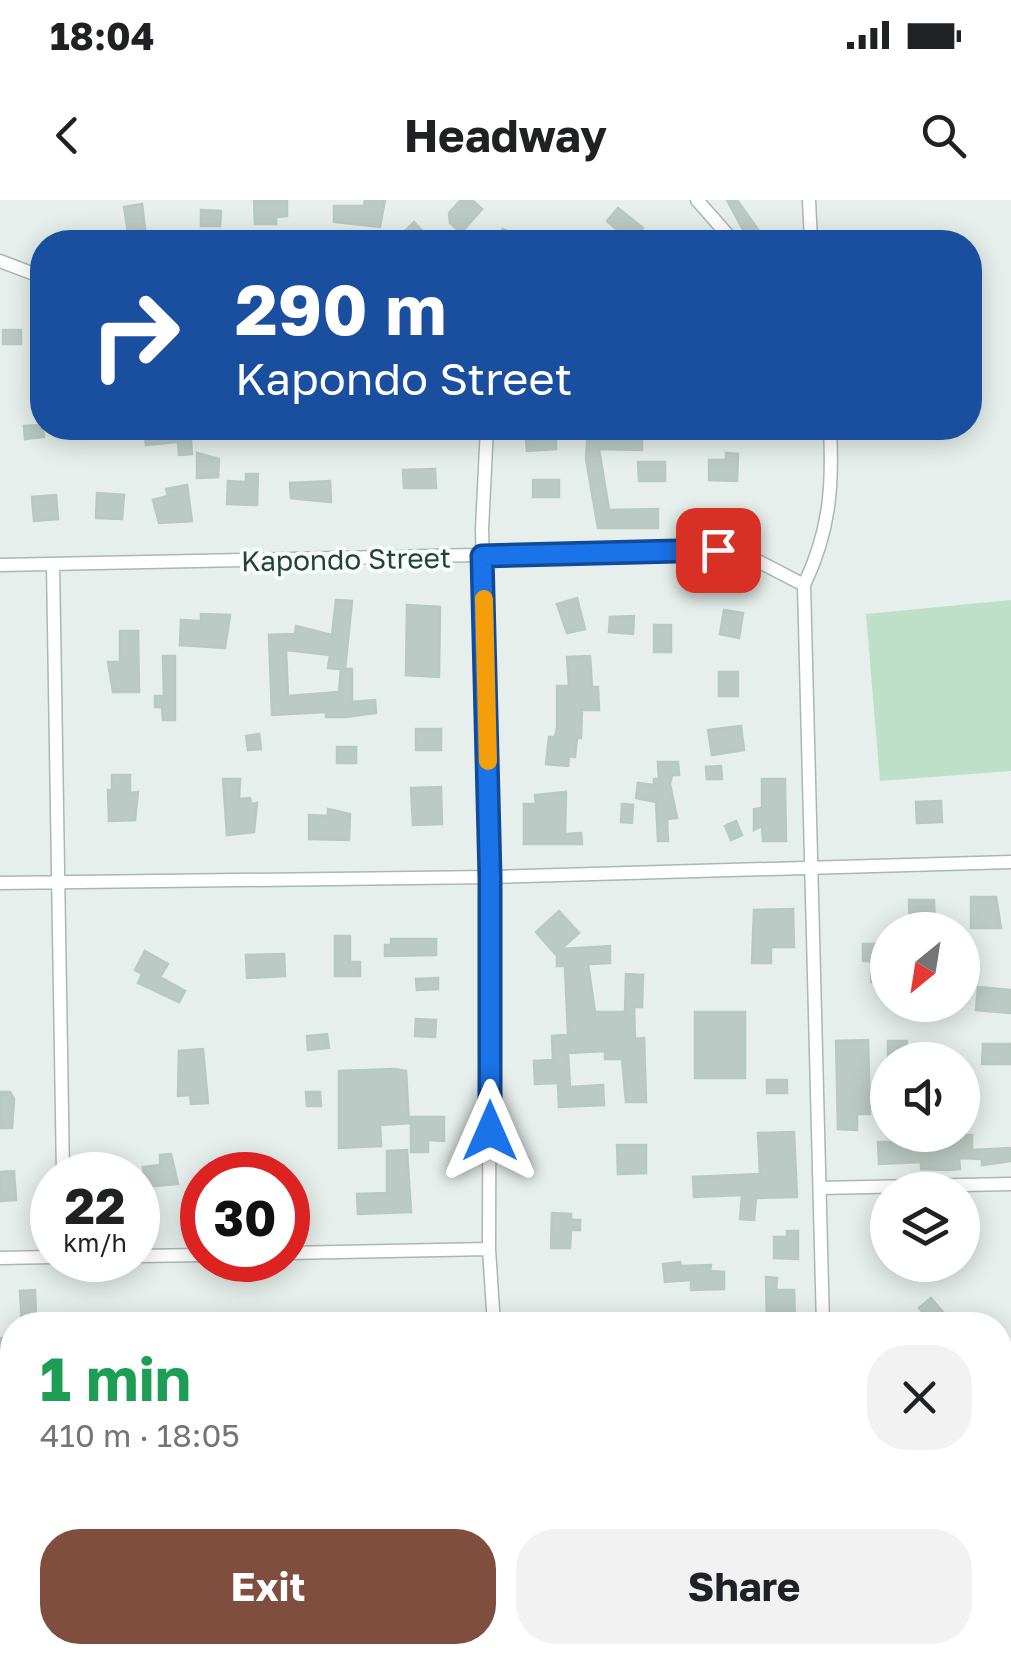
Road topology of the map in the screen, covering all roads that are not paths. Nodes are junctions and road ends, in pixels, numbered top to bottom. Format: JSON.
{"nodes":[{"id":1,"x":696,"y":200,"type":"edge"},
{"id":2,"x":809,"y":200,"type":"edge"},
{"id":3,"x":723,"y":230,"type":"edge"},
{"id":4,"x":810,"y":230,"type":"edge"},
{"id":5,"x":0,"y":261,"type":"edge"},
{"id":6,"x":30,"y":272,"type":"edge"},
{"id":7,"x":487,"y":440,"type":"edge"},
{"id":8,"x":831,"y":440,"type":"edge"},
{"id":9,"x":482,"y":556,"type":"junction"},
{"id":10,"x":53,"y":564,"type":"junction"},
{"id":11,"x":0,"y":566,"type":"edge"},
{"id":12,"x":804,"y":585,"type":"junction"},
{"id":13,"x":1011,"y":862,"type":"edge"},
{"id":14,"x":809,"y":866,"type":"junction"},
{"id":15,"x":490,"y":877,"type":"junction"},
{"id":16,"x":60,"y":883,"type":"junction"},
{"id":17,"x":0,"y":884,"type":"edge"},
{"id":18,"x":63,"y":1152,"type":"edge"},
{"id":19,"x":1011,"y":1184,"type":"edge"},
{"id":20,"x":820,"y":1188,"type":"junction"},
{"id":21,"x":489,"y":1249,"type":"junction"},
{"id":22,"x":310,"y":1253,"type":"edge"},
{"id":23,"x":30,"y":1257,"type":"edge"},
{"id":24,"x":0,"y":1258,"type":"edge"},
{"id":25,"x":493,"y":1312,"type":"edge"},
{"id":26,"x":823,"y":1312,"type":"edge"}],
"edges":[{"from":1,"to":3,"type":"street"},
{"from":2,"to":4,"type":"street"},
{"from":5,"to":6,"type":"street"},
{"from":7,"to":9,"type":"street"},
{"from":8,"to":12,"type":"street"},
{"from":9,"to":10,"type":"street","name":"Kapondo Street"},
{"from":9,"to":12,"type":"street","name":"Kapondo Street"},
{"from":9,"to":15,"type":"street"},
{"from":10,"to":11,"type":"street","name":"Kapondo Street"},
{"from":10,"to":16,"type":"street"},
{"from":12,"to":14,"type":"street"},
{"from":13,"to":14,"type":"street"},
{"from":14,"to":15,"type":"street"},
{"from":14,"to":20,"type":"street"},
{"from":15,"to":16,"type":"street"},
{"from":15,"to":21,"type":"street"},
{"from":16,"to":17,"type":"street"},
{"from":16,"to":18,"type":"street"},
{"from":19,"to":20,"type":"street"},
{"from":20,"to":26,"type":"street"},
{"from":21,"to":22,"type":"street"},
{"from":21,"to":25,"type":"street"},
{"from":23,"to":24,"type":"street"}]}
